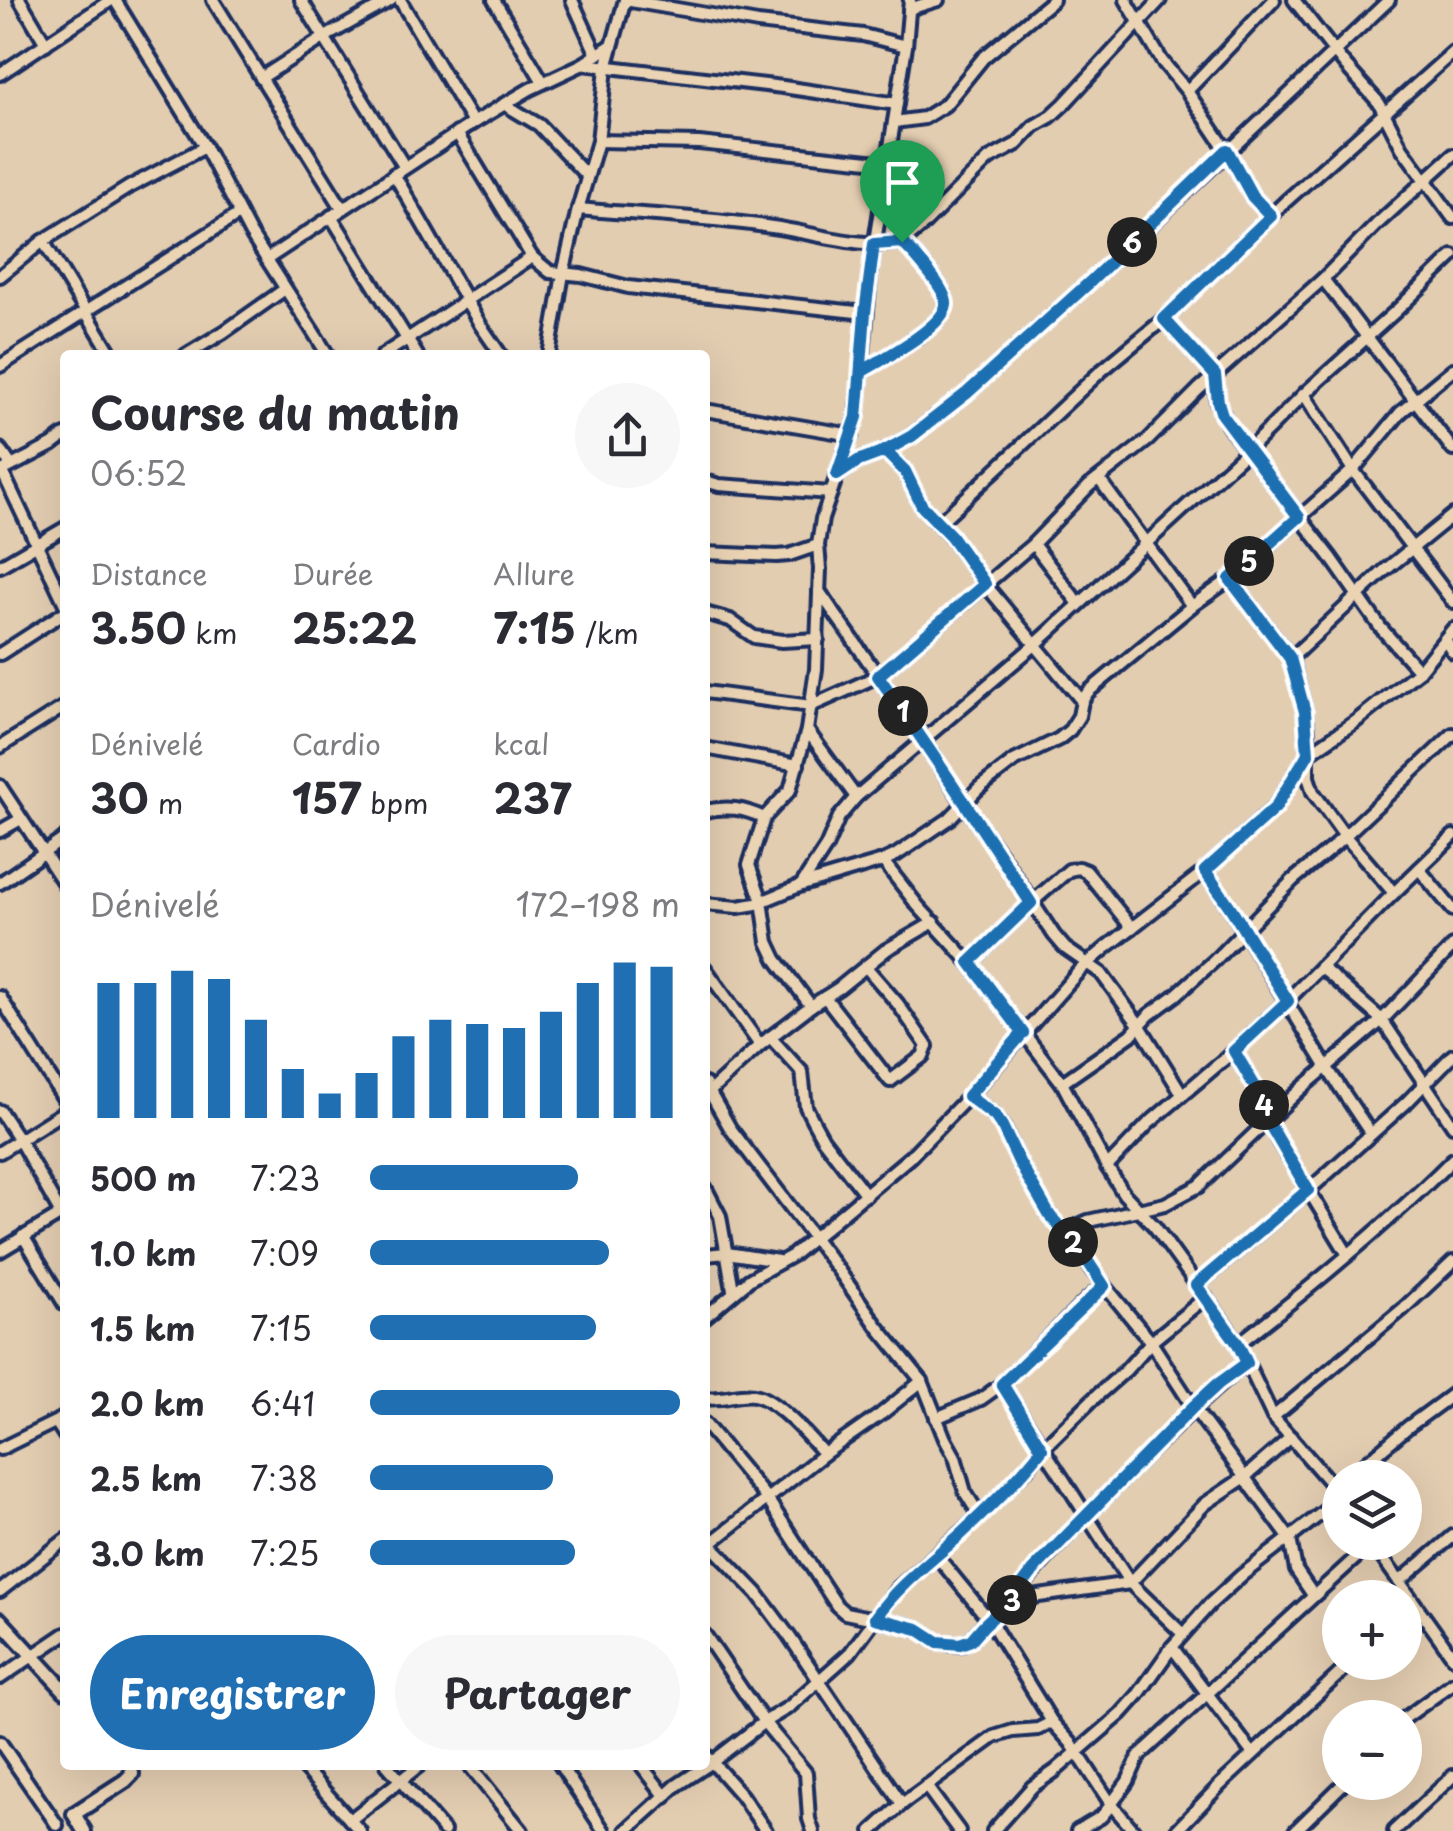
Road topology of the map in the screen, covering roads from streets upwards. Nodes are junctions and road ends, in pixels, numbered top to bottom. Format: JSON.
{"nodes":[{"id":1,"x":20,"y":0,"type":"edge"},
{"id":2,"x":113,"y":0,"type":"edge"},
{"id":3,"x":212,"y":0,"type":"edge"},
{"id":4,"x":301,"y":0,"type":"edge"},
{"id":5,"x":391,"y":0,"type":"edge"},
{"id":6,"x":400,"y":0,"type":"edge"},
{"id":7,"x":494,"y":0,"type":"edge"},
{"id":8,"x":572,"y":0,"type":"edge"},
{"id":9,"x":625,"y":0,"type":"edge"},
{"id":10,"x":938,"y":0,"type":"edge"},
{"id":11,"x":1053,"y":0,"type":"edge"},
{"id":12,"x":1126,"y":0,"type":"edge"},
{"id":13,"x":1160,"y":0,"type":"edge"},
{"id":14,"x":1274,"y":0,"type":"edge"},
{"id":15,"x":1294,"y":0,"type":"edge"},
{"id":16,"x":1389,"y":0,"type":"edge"},
{"id":17,"x":910,"y":5,"type":"edge"},
{"id":18,"x":1140,"y":24,"type":"junction"},
{"id":19,"x":325,"y":37,"type":"junction"},
{"id":20,"x":46,"y":44,"type":"junction"},
{"id":21,"x":612,"y":45,"type":"junction"},
{"id":22,"x":906,"y":46,"type":"junction"},
{"id":23,"x":1334,"y":51,"type":"junction"},
{"id":24,"x":1453,"y":52,"type":"edge"},
{"id":25,"x":597,"y":56,"type":"junction"},
{"id":26,"x":583,"y":64,"type":"junction"},
{"id":27,"x":606,"y":68,"type":"junction"},
{"id":28,"x":0,"y":74,"type":"edge"},
{"id":29,"x":261,"y":78,"type":"junction"},
{"id":30,"x":543,"y":82,"type":"junction"},
{"id":31,"x":1187,"y":91,"type":"junction"},
{"id":32,"x":504,"y":104,"type":"junction"},
{"id":33,"x":897,"y":104,"type":"junction"},
{"id":34,"x":1386,"y":112,"type":"junction"},
{"id":35,"x":894,"y":122,"type":"junction"},
{"id":36,"x":473,"y":123,"type":"junction"},
{"id":37,"x":457,"y":133,"type":"junction"},
{"id":38,"x":598,"y":141,"type":"junction"},
{"id":39,"x":205,"y":148,"type":"junction"},
{"id":40,"x":1227,"y":150,"type":"junction"},
{"id":41,"x":1453,"y":154,"type":"edge"},
{"id":42,"x":888,"y":163,"type":"junction"},
{"id":43,"x":404,"y":166,"type":"junction"},
{"id":44,"x":394,"y":174,"type":"junction"},
{"id":45,"x":587,"y":176,"type":"junction"},
{"id":46,"x":1425,"y":180,"type":"junction"},
{"id":47,"x":342,"y":208,"type":"junction"},
{"id":48,"x":578,"y":209,"type":"junction"},
{"id":49,"x":239,"y":214,"type":"junction"},
{"id":50,"x":331,"y":216,"type":"junction"},
{"id":51,"x":1271,"y":216,"type":"junction"},
{"id":52,"x":1453,"y":218,"type":"edge"},
{"id":53,"x":42,"y":241,"type":"junction"},
{"id":54,"x":902,"y":242,"type":"junction"},
{"id":55,"x":874,"y":244,"type":"junction"},
{"id":56,"x":1453,"y":256,"type":"edge"},
{"id":57,"x":532,"y":257,"type":"junction"},
{"id":58,"x":267,"y":259,"type":"junction"},
{"id":59,"x":562,"y":274,"type":"junction"},
{"id":60,"x":0,"y":276,"type":"edge"},
{"id":61,"x":1323,"y":279,"type":"junction"},
{"id":62,"x":285,"y":289,"type":"junction"},
{"id":63,"x":467,"y":300,"type":"junction"},
{"id":64,"x":86,"y":312,"type":"junction"},
{"id":65,"x":865,"y":313,"type":"junction"},
{"id":66,"x":1164,"y":319,"type":"junction"},
{"id":67,"x":1368,"y":337,"type":"junction"},
{"id":68,"x":408,"y":339,"type":"junction"},
{"id":69,"x":109,"y":350,"type":"edge"},
{"id":70,"x":194,"y":350,"type":"edge"},
{"id":71,"x":320,"y":350,"type":"edge"},
{"id":72,"x":392,"y":350,"type":"edge"},
{"id":73,"x":415,"y":350,"type":"edge"},
{"id":74,"x":498,"y":350,"type":"edge"},
{"id":75,"x":550,"y":350,"type":"edge"},
{"id":76,"x":0,"y":366,"type":"edge"},
{"id":77,"x":1453,"y":369,"type":"edge"},
{"id":78,"x":861,"y":372,"type":"junction"},
{"id":79,"x":1215,"y":375,"type":"junction"},
{"id":80,"x":1304,"y":394,"type":"junction"},
{"id":81,"x":1416,"y":400,"type":"junction"},
{"id":82,"x":710,"y":411,"type":"edge"},
{"id":83,"x":852,"y":435,"type":"junction"},
{"id":84,"x":60,"y":439,"type":"edge"},
{"id":85,"x":0,"y":449,"type":"edge"},
{"id":86,"x":1249,"y":449,"type":"junction"},
{"id":87,"x":1453,"y":450,"type":"edge"},
{"id":88,"x":885,"y":451,"type":"junction"},
{"id":89,"x":4,"y":469,"type":"edge"},
{"id":90,"x":1353,"y":470,"type":"junction"},
{"id":91,"x":837,"y":475,"type":"junction"},
{"id":92,"x":1099,"y":479,"type":"junction"},
{"id":93,"x":710,"y":482,"type":"edge"},
{"id":94,"x":831,"y":493,"type":"junction"},
{"id":95,"x":1453,"y":516,"type":"edge"},
{"id":96,"x":1299,"y":517,"type":"junction"},
{"id":97,"x":939,"y":524,"type":"junction"},
{"id":98,"x":60,"y":531,"type":"edge"},
{"id":99,"x":1034,"y":544,"type":"junction"},
{"id":100,"x":1144,"y":544,"type":"junction"},
{"id":101,"x":36,"y":545,"type":"junction"},
{"id":102,"x":818,"y":545,"type":"junction"},
{"id":103,"x":1412,"y":548,"type":"junction"},
{"id":104,"x":710,"y":553,"type":"edge"},
{"id":105,"x":0,"y":566,"type":"edge"},
{"id":106,"x":1230,"y":579,"type":"junction"},
{"id":107,"x":985,"y":584,"type":"junction"},
{"id":108,"x":820,"y":592,"type":"junction"},
{"id":109,"x":1358,"y":595,"type":"junction"},
{"id":110,"x":60,"y":597,"type":"edge"},
{"id":111,"x":1453,"y":602,"type":"edge"},
{"id":112,"x":1079,"y":604,"type":"junction"},
{"id":113,"x":1192,"y":606,"type":"junction"},
{"id":114,"x":60,"y":612,"type":"edge"},
{"id":115,"x":710,"y":615,"type":"edge"},
{"id":116,"x":1449,"y":634,"type":"edge"},
{"id":117,"x":818,"y":639,"type":"junction"},
{"id":118,"x":1036,"y":644,"type":"junction"},
{"id":119,"x":1453,"y":652,"type":"edge"},
{"id":120,"x":0,"y":654,"type":"edge"},
{"id":121,"x":1290,"y":658,"type":"junction"},
{"id":122,"x":1419,"y":671,"type":"junction"},
{"id":123,"x":878,"y":676,"type":"junction"},
{"id":124,"x":710,"y":693,"type":"edge"},
{"id":125,"x":1082,"y":701,"type":"junction"},
{"id":126,"x":811,"y":706,"type":"junction"},
{"id":127,"x":60,"y":709,"type":"edge"},
{"id":128,"x":808,"y":730,"type":"junction"},
{"id":129,"x":1453,"y":734,"type":"edge"},
{"id":130,"x":923,"y":740,"type":"junction"},
{"id":131,"x":0,"y":748,"type":"edge"},
{"id":132,"x":710,"y":749,"type":"edge"},
{"id":133,"x":1308,"y":754,"type":"junction"},
{"id":134,"x":798,"y":766,"type":"junction"},
{"id":135,"x":0,"y":786,"type":"edge"},
{"id":136,"x":856,"y":797,"type":"junction"},
{"id":137,"x":964,"y":804,"type":"junction"},
{"id":138,"x":710,"y":810,"type":"edge"},
{"id":139,"x":764,"y":818,"type":"junction"},
{"id":140,"x":21,"y":819,"type":"junction"},
{"id":141,"x":0,"y":831,"type":"edge"},
{"id":142,"x":1344,"y":835,"type":"junction"},
{"id":143,"x":1453,"y":836,"type":"edge"},
{"id":144,"x":60,"y":842,"type":"edge"},
{"id":145,"x":44,"y":853,"type":"junction"},
{"id":146,"x":883,"y":861,"type":"junction"},
{"id":147,"x":1419,"y":869,"type":"junction"},
{"id":148,"x":1205,"y":871,"type":"junction"},
{"id":149,"x":60,"y":877,"type":"edge"},
{"id":150,"x":0,"y":883,"type":"edge"},
{"id":151,"x":802,"y":885,"type":"junction"},
{"id":152,"x":1394,"y":893,"type":"junction"},
{"id":153,"x":762,"y":902,"type":"junction"},
{"id":154,"x":1031,"y":903,"type":"junction"},
{"id":155,"x":710,"y":904,"type":"edge"},
{"id":156,"x":1453,"y":910,"type":"edge"},
{"id":157,"x":934,"y":922,"type":"junction"},
{"id":158,"x":1132,"y":928,"type":"junction"},
{"id":159,"x":1244,"y":932,"type":"junction"},
{"id":160,"x":1453,"y":946,"type":"edge"},
{"id":161,"x":970,"y":962,"type":"junction"},
{"id":162,"x":1088,"y":962,"type":"junction"},
{"id":163,"x":1321,"y":966,"type":"junction"},
{"id":164,"x":866,"y":967,"type":"junction"},
{"id":165,"x":710,"y":975,"type":"edge"},
{"id":166,"x":0,"y":997,"type":"edge"},
{"id":167,"x":825,"y":997,"type":"junction"},
{"id":168,"x":1288,"y":1001,"type":"junction"},
{"id":169,"x":811,"y":1006,"type":"junction"},
{"id":170,"x":1382,"y":1020,"type":"junction"},
{"id":171,"x":1140,"y":1026,"type":"junction"},
{"id":172,"x":1023,"y":1033,"type":"junction"},
{"id":173,"x":770,"y":1038,"type":"junction"},
{"id":174,"x":760,"y":1045,"type":"junction"},
{"id":175,"x":1234,"y":1051,"type":"junction"},
{"id":176,"x":1453,"y":1055,"type":"edge"},
{"id":177,"x":1327,"y":1068,"type":"junction"},
{"id":178,"x":1426,"y":1082,"type":"junction"},
{"id":179,"x":1062,"y":1083,"type":"junction"},
{"id":180,"x":710,"y":1088,"type":"edge"},
{"id":181,"x":60,"y":1093,"type":"edge"},
{"id":182,"x":1182,"y":1094,"type":"junction"},
{"id":183,"x":710,"y":1095,"type":"edge"},
{"id":184,"x":968,"y":1096,"type":"junction"},
{"id":185,"x":0,"y":1110,"type":"edge"},
{"id":186,"x":60,"y":1114,"type":"edge"},
{"id":187,"x":1268,"y":1120,"type":"junction"},
{"id":188,"x":1453,"y":1126,"type":"edge"},
{"id":189,"x":1371,"y":1134,"type":"junction"},
{"id":190,"x":20,"y":1141,"type":"junction"},
{"id":191,"x":0,"y":1152,"type":"edge"},
{"id":192,"x":1453,"y":1159,"type":"edge"},
{"id":193,"x":1107,"y":1167,"type":"junction"},
{"id":194,"x":1308,"y":1190,"type":"junction"},
{"id":195,"x":866,"y":1195,"type":"junction"},
{"id":196,"x":710,"y":1196,"type":"edge"},
{"id":197,"x":60,"y":1208,"type":"edge"},
{"id":198,"x":1138,"y":1211,"type":"junction"},
{"id":199,"x":60,"y":1215,"type":"edge"},
{"id":200,"x":1064,"y":1232,"type":"junction"},
{"id":201,"x":23,"y":1236,"type":"junction"},
{"id":202,"x":814,"y":1237,"type":"junction"},
{"id":203,"x":2,"y":1245,"type":"edge"},
{"id":204,"x":727,"y":1253,"type":"junction"},
{"id":205,"x":710,"y":1254,"type":"edge"},
{"id":206,"x":1348,"y":1256,"type":"junction"},
{"id":207,"x":780,"y":1262,"type":"junction"},
{"id":208,"x":1453,"y":1262,"type":"edge"},
{"id":209,"x":1196,"y":1285,"type":"junction"},
{"id":210,"x":1104,"y":1286,"type":"junction"},
{"id":211,"x":734,"y":1290,"type":"junction"},
{"id":212,"x":60,"y":1297,"type":"edge"},
{"id":213,"x":1206,"y":1297,"type":"junction"},
{"id":214,"x":710,"y":1312,"type":"edge"},
{"id":215,"x":1151,"y":1342,"type":"junction"},
{"id":216,"x":1238,"y":1344,"type":"junction"},
{"id":217,"x":1247,"y":1363,"type":"junction"},
{"id":218,"x":922,"y":1381,"type":"junction"},
{"id":219,"x":1002,"y":1384,"type":"junction"},
{"id":220,"x":1453,"y":1394,"type":"edge"},
{"id":221,"x":710,"y":1399,"type":"edge"},
{"id":222,"x":1193,"y":1407,"type":"junction"},
{"id":223,"x":1273,"y":1417,"type":"junction"},
{"id":224,"x":936,"y":1418,"type":"junction"},
{"id":225,"x":60,"y":1420,"type":"edge"},
{"id":226,"x":710,"y":1430,"type":"edge"},
{"id":227,"x":1290,"y":1437,"type":"junction"},
{"id":228,"x":0,"y":1449,"type":"edge"},
{"id":229,"x":1042,"y":1449,"type":"junction"},
{"id":230,"x":824,"y":1454,"type":"junction"},
{"id":231,"x":1369,"y":1460,"type":"edge"},
{"id":232,"x":1322,"y":1472,"type":"edge"},
{"id":233,"x":1245,"y":1477,"type":"junction"},
{"id":234,"x":768,"y":1500,"type":"junction"},
{"id":235,"x":1322,"y":1508,"type":"edge"},
{"id":236,"x":1087,"y":1515,"type":"junction"},
{"id":237,"x":980,"y":1516,"type":"junction"},
{"id":238,"x":1453,"y":1536,"type":"edge"},
{"id":239,"x":710,"y":1540,"type":"edge"},
{"id":240,"x":1290,"y":1540,"type":"junction"},
{"id":241,"x":60,"y":1545,"type":"edge"},
{"id":242,"x":710,"y":1545,"type":"edge"},
{"id":243,"x":936,"y":1555,"type":"junction"},
{"id":244,"x":1353,"y":1560,"type":"edge"},
{"id":245,"x":1402,"y":1580,"type":"edge"},
{"id":246,"x":1130,"y":1583,"type":"junction"},
{"id":247,"x":0,"y":1591,"type":"edge"},
{"id":248,"x":1313,"y":1595,"type":"junction"},
{"id":249,"x":1011,"y":1600,"type":"junction"},
{"id":250,"x":1422,"y":1614,"type":"edge"},
{"id":251,"x":875,"y":1618,"type":"junction"},
{"id":252,"x":0,"y":1620,"type":"edge"},
{"id":253,"x":990,"y":1620,"type":"junction"},
{"id":254,"x":1184,"y":1634,"type":"junction"},
{"id":255,"x":60,"y":1637,"type":"edge"},
{"id":256,"x":710,"y":1642,"type":"edge"},
{"id":257,"x":1172,"y":1648,"type":"junction"},
{"id":258,"x":33,"y":1656,"type":"junction"},
{"id":259,"x":1453,"y":1658,"type":"edge"},
{"id":260,"x":0,"y":1678,"type":"edge"},
{"id":261,"x":1333,"y":1680,"type":"edge"},
{"id":262,"x":818,"y":1682,"type":"junction"},
{"id":263,"x":1453,"y":1683,"type":"edge"},
{"id":264,"x":60,"y":1686,"type":"edge"},
{"id":265,"x":1206,"y":1693,"type":"junction"},
{"id":266,"x":1422,"y":1705,"type":"edge"},
{"id":267,"x":764,"y":1722,"type":"junction"},
{"id":268,"x":1052,"y":1722,"type":"junction"},
{"id":269,"x":0,"y":1742,"type":"edge"},
{"id":270,"x":1077,"y":1753,"type":"junction"},
{"id":271,"x":1253,"y":1754,"type":"junction"},
{"id":272,"x":710,"y":1757,"type":"edge"},
{"id":273,"x":710,"y":1760,"type":"edge"},
{"id":274,"x":131,"y":1770,"type":"edge"},
{"id":275,"x":305,"y":1770,"type":"edge"},
{"id":276,"x":391,"y":1770,"type":"edge"},
{"id":277,"x":414,"y":1770,"type":"edge"},
{"id":278,"x":473,"y":1770,"type":"edge"},
{"id":279,"x":563,"y":1770,"type":"edge"},
{"id":280,"x":645,"y":1770,"type":"edge"},
{"id":281,"x":694,"y":1770,"type":"edge"},
{"id":282,"x":1453,"y":1776,"type":"edge"},
{"id":283,"x":400,"y":1782,"type":"junction"},
{"id":284,"x":926,"y":1786,"type":"junction"},
{"id":285,"x":666,"y":1798,"type":"junction"},
{"id":286,"x":1327,"y":1800,"type":"edge"},
{"id":287,"x":902,"y":1804,"type":"junction"},
{"id":288,"x":1111,"y":1804,"type":"junction"},
{"id":289,"x":74,"y":1814,"type":"junction"},
{"id":290,"x":350,"y":1820,"type":"junction"},
{"id":291,"x":53,"y":1828,"type":"edge"},
{"id":292,"x":84,"y":1831,"type":"edge"},
{"id":293,"x":360,"y":1831,"type":"edge"},
{"id":294,"x":444,"y":1831,"type":"edge"},
{"id":295,"x":522,"y":1831,"type":"edge"},
{"id":296,"x":604,"y":1831,"type":"edge"},
{"id":297,"x":626,"y":1831,"type":"edge"},
{"id":298,"x":766,"y":1831,"type":"edge"},
{"id":299,"x":814,"y":1831,"type":"edge"},
{"id":300,"x":872,"y":1831,"type":"edge"},
{"id":301,"x":959,"y":1831,"type":"edge"},
{"id":302,"x":993,"y":1831,"type":"edge"},
{"id":303,"x":1076,"y":1831,"type":"edge"},
{"id":304,"x":1134,"y":1831,"type":"edge"},
{"id":305,"x":1176,"y":1831,"type":"edge"},
{"id":306,"x":1295,"y":1831,"type":"edge"},
{"id":307,"x":1394,"y":1831,"type":"edge"}],
"edges":[{"from":1,"to":20,"type":"street"},
{"from":2,"to":20,"type":"street"},
{"from":2,"to":39,"type":"street"},
{"from":3,"to":29,"type":"street"},
{"from":4,"to":19,"type":"street"},
{"from":5,"to":19,"type":"street"},
{"from":6,"to":36,"type":"street"},
{"from":7,"to":30,"type":"street"},
{"from":8,"to":25,"type":"street"},
{"from":9,"to":21,"type":"street"},
{"from":9,"to":22,"type":"street"},
{"from":10,"to":17,"type":"street"},
{"from":11,"to":35,"type":"street"},
{"from":12,"to":18,"type":"street"},
{"from":13,"to":18,"type":"street"},
{"from":14,"to":31,"type":"street"},
{"from":15,"to":23,"type":"street"},
{"from":16,"to":23,"type":"street"},
{"from":17,"to":22,"type":"street"},
{"from":18,"to":31,"type":"street"},
{"from":18,"to":54,"type":"street"},
{"from":19,"to":29,"type":"street"},
{"from":19,"to":43,"type":"street"},
{"from":20,"to":28,"type":"street"},
{"from":21,"to":25,"type":"street"},
{"from":21,"to":27,"type":"street"},
{"from":22,"to":33,"type":"street"},
{"from":23,"to":34,"type":"street"},
{"from":23,"to":40,"type":"street"},
{"from":24,"to":34,"type":"street"},
{"from":25,"to":26,"type":"street"},
{"from":26,"to":27,"type":"street"},
{"from":26,"to":30,"type":"street"},
{"from":27,"to":33,"type":"street"},
{"from":27,"to":38,"type":"street"},
{"from":29,"to":47,"type":"street"},
{"from":30,"to":32,"type":"street"},
{"from":31,"to":40,"type":"street"},
{"from":32,"to":36,"type":"street"},
{"from":32,"to":45,"type":"street"},
{"from":33,"to":35,"type":"street"},
{"from":34,"to":46,"type":"street"},
{"from":34,"to":51,"type":"street"},
{"from":35,"to":42,"type":"street"},
{"from":36,"to":37,"type":"street"},
{"from":37,"to":43,"type":"street"},
{"from":37,"to":57,"type":"street"},
{"from":38,"to":42,"type":"street"},
{"from":38,"to":45,"type":"street"},
{"from":39,"to":49,"type":"street"},
{"from":39,"to":53,"type":"street"},
{"from":40,"to":51,"type":"street"},
{"from":40,"to":88,"type":"street"},
{"from":41,"to":46,"type":"street"},
{"from":42,"to":55,"type":"street"},
{"from":43,"to":44,"type":"street"},
{"from":44,"to":47,"type":"street"},
{"from":44,"to":63,"type":"street"},
{"from":45,"to":48,"type":"street"},
{"from":46,"to":52,"type":"street"},
{"from":46,"to":61,"type":"street"},
{"from":47,"to":50,"type":"street"},
{"from":48,"to":55,"type":"street"},
{"from":48,"to":59,"type":"street"},
{"from":49,"to":58,"type":"street"},
{"from":49,"to":64,"type":"street"},
{"from":50,"to":58,"type":"street"},
{"from":50,"to":68,"type":"street"},
{"from":51,"to":66,"type":"street"},
{"from":53,"to":60,"type":"street"},
{"from":53,"to":64,"type":"street"},
{"from":54,"to":55,"type":"street"},
{"from":54,"to":78,"type":"street"},
{"from":55,"to":65,"type":"street"},
{"from":56,"to":67,"type":"street"},
{"from":57,"to":59,"type":"street"},
{"from":57,"to":63,"type":"street"},
{"from":58,"to":62,"type":"street"},
{"from":59,"to":65,"type":"street"},
{"from":59,"to":75,"type":"street"},
{"from":61,"to":67,"type":"street"},
{"from":61,"to":79,"type":"street"},
{"from":62,"to":70,"type":"street"},
{"from":62,"to":71,"type":"street"},
{"from":63,"to":68,"type":"street"},
{"from":63,"to":74,"type":"street"},
{"from":64,"to":69,"type":"street"},
{"from":64,"to":76,"type":"street"},
{"from":65,"to":78,"type":"street"},
{"from":66,"to":79,"type":"street"},
{"from":66,"to":97,"type":"street"},
{"from":67,"to":80,"type":"street"},
{"from":67,"to":81,"type":"street"},
{"from":68,"to":72,"type":"street"},
{"from":68,"to":73,"type":"street"},
{"from":77,"to":81,"type":"street"},
{"from":78,"to":83,"type":"street"},
{"from":79,"to":86,"type":"street"},
{"from":79,"to":92,"type":"street"},
{"from":80,"to":86,"type":"street"},
{"from":80,"to":90,"type":"street"},
{"from":81,"to":87,"type":"street"},
{"from":81,"to":90,"type":"street"},
{"from":82,"to":83,"type":"street"},
{"from":83,"to":91,"type":"street"},
{"from":84,"to":89,"type":"street"},
{"from":85,"to":89,"type":"street"},
{"from":86,"to":96,"type":"street"},
{"from":86,"to":100,"type":"street"},
{"from":88,"to":91,"type":"street"},
{"from":88,"to":97,"type":"street"},
{"from":89,"to":101,"type":"street"},
{"from":90,"to":96,"type":"street"},
{"from":90,"to":103,"type":"street"},
{"from":91,"to":94,"type":"street"},
{"from":92,"to":99,"type":"street"},
{"from":92,"to":100,"type":"street"},
{"from":93,"to":94,"type":"street"},
{"from":94,"to":102,"type":"street"},
{"from":95,"to":103,"type":"street"},
{"from":96,"to":106,"type":"street"},
{"from":96,"to":109,"type":"street"},
{"from":97,"to":107,"type":"street"},
{"from":98,"to":101,"type":"street"},
{"from":99,"to":107,"type":"street"},
{"from":99,"to":112,"type":"street"},
{"from":100,"to":112,"type":"street"},
{"from":100,"to":113,"type":"street"},
{"from":101,"to":105,"type":"street"},
{"from":101,"to":110,"type":"street"},
{"from":102,"to":104,"type":"street"},
{"from":102,"to":108,"type":"street"},
{"from":103,"to":109,"type":"street"},
{"from":103,"to":111,"type":"street"},
{"from":106,"to":113,"type":"street"},
{"from":106,"to":121,"type":"street"},
{"from":107,"to":118,"type":"street"},
{"from":107,"to":123,"type":"street"},
{"from":108,"to":117,"type":"street"},
{"from":108,"to":123,"type":"street"},
{"from":109,"to":121,"type":"street"},
{"from":109,"to":122,"type":"street"},
{"from":112,"to":118,"type":"street"},
{"from":113,"to":125,"type":"street"},
{"from":114,"to":120,"type":"street"},
{"from":115,"to":117,"type":"street"},
{"from":116,"to":119,"type":"street"},
{"from":116,"to":122,"type":"street"},
{"from":117,"to":126,"type":"street"},
{"from":118,"to":125,"type":"street"},
{"from":118,"to":130,"type":"street"},
{"from":121,"to":133,"type":"street"},
{"from":122,"to":133,"type":"street"},
{"from":123,"to":126,"type":"street"},
{"from":123,"to":130,"type":"street"},
{"from":124,"to":126,"type":"street"},
{"from":125,"to":137,"type":"street"},
{"from":126,"to":128,"type":"street"},
{"from":127,"to":131,"type":"street"},
{"from":128,"to":134,"type":"street"},
{"from":128,"to":136,"type":"street"},
{"from":129,"to":142,"type":"street"},
{"from":130,"to":136,"type":"street"},
{"from":130,"to":137,"type":"street"},
{"from":132,"to":134,"type":"street"},
{"from":133,"to":142,"type":"street"},
{"from":133,"to":148,"type":"street"},
{"from":134,"to":139,"type":"street"},
{"from":135,"to":140,"type":"street"},
{"from":136,"to":151,"type":"street"},
{"from":137,"to":146,"type":"street"},
{"from":137,"to":154,"type":"street"},
{"from":138,"to":139,"type":"street"},
{"from":139,"to":153,"type":"street"},
{"from":140,"to":141,"type":"street"},
{"from":140,"to":145,"type":"street"},
{"from":142,"to":152,"type":"street"},
{"from":142,"to":159,"type":"street"},
{"from":143,"to":147,"type":"street"},
{"from":144,"to":145,"type":"street"},
{"from":145,"to":149,"type":"street"},
{"from":145,"to":150,"type":"street"},
{"from":146,"to":151,"type":"street"},
{"from":146,"to":157,"type":"street"},
{"from":147,"to":152,"type":"street"},
{"from":147,"to":156,"type":"street"},
{"from":148,"to":158,"type":"street"},
{"from":148,"to":159,"type":"street"},
{"from":151,"to":153,"type":"street"},
{"from":152,"to":163,"type":"street"},
{"from":153,"to":155,"type":"street"},
{"from":153,"to":169,"type":"street"},
{"from":154,"to":158,"type":"street"},
{"from":154,"to":161,"type":"street"},
{"from":154,"to":162,"type":"street"},
{"from":157,"to":161,"type":"street"},
{"from":157,"to":164,"type":"street"},
{"from":158,"to":162,"type":"street"},
{"from":159,"to":168,"type":"street"},
{"from":159,"to":171,"type":"street"},
{"from":160,"to":170,"type":"street"},
{"from":161,"to":172,"type":"street"},
{"from":162,"to":171,"type":"street"},
{"from":162,"to":172,"type":"street"},
{"from":163,"to":168,"type":"street"},
{"from":163,"to":170,"type":"street"},
{"from":164,"to":167,"type":"street"},
{"from":164,"to":167,"type":"street"},
{"from":165,"to":174,"type":"street"},
{"from":166,"to":181,"type":"street"},
{"from":167,"to":169,"type":"street"},
{"from":168,"to":175,"type":"street"},
{"from":168,"to":177,"type":"street"},
{"from":169,"to":173,"type":"street"},
{"from":170,"to":177,"type":"street"},
{"from":170,"to":178,"type":"street"},
{"from":171,"to":179,"type":"street"},
{"from":171,"to":182,"type":"street"},
{"from":172,"to":179,"type":"street"},
{"from":172,"to":184,"type":"street"},
{"from":173,"to":174,"type":"street"},
{"from":173,"to":195,"type":"street"},
{"from":174,"to":180,"type":"street"},
{"from":175,"to":182,"type":"street"},
{"from":175,"to":187,"type":"street"},
{"from":176,"to":178,"type":"street"},
{"from":177,"to":187,"type":"street"},
{"from":177,"to":189,"type":"street"},
{"from":178,"to":188,"type":"street"},
{"from":178,"to":189,"type":"street"},
{"from":179,"to":193,"type":"street"},
{"from":182,"to":193,"type":"street"},
{"from":183,"to":202,"type":"street"},
{"from":184,"to":195,"type":"street"},
{"from":184,"to":200,"type":"street"},
{"from":185,"to":190,"type":"street"},
{"from":186,"to":190,"type":"street"},
{"from":187,"to":194,"type":"street"},
{"from":187,"to":198,"type":"street"},
{"from":189,"to":194,"type":"street"},
{"from":190,"to":191,"type":"street"},
{"from":190,"to":197,"type":"street"},
{"from":192,"to":206,"type":"street"},
{"from":193,"to":198,"type":"street"},
{"from":194,"to":206,"type":"street"},
{"from":194,"to":209,"type":"street"},
{"from":195,"to":202,"type":"street"},
{"from":196,"to":204,"type":"street"},
{"from":198,"to":200,"type":"street"},
{"from":198,"to":209,"type":"street"},
{"from":199,"to":201,"type":"street"},
{"from":200,"to":210,"type":"street"},
{"from":201,"to":203,"type":"street"},
{"from":201,"to":212,"type":"street"},
{"from":202,"to":207,"type":"street"},
{"from":202,"to":218,"type":"street"},
{"from":204,"to":205,"type":"street"},
{"from":204,"to":207,"type":"street"},
{"from":204,"to":211,"type":"street"},
{"from":206,"to":216,"type":"street"},
{"from":207,"to":211,"type":"street"},
{"from":208,"to":223,"type":"street"},
{"from":209,"to":213,"type":"street"},
{"from":210,"to":215,"type":"street"},
{"from":210,"to":219,"type":"street"},
{"from":211,"to":214,"type":"street"},
{"from":213,"to":215,"type":"street"},
{"from":213,"to":216,"type":"street"},
{"from":215,"to":222,"type":"street"},
{"from":215,"to":229,"type":"street"},
{"from":216,"to":217,"type":"street"},
{"from":217,"to":222,"type":"street"},
{"from":217,"to":223,"type":"street"},
{"from":218,"to":224,"type":"street"},
{"from":218,"to":230,"type":"street"},
{"from":219,"to":224,"type":"street"},
{"from":219,"to":229,"type":"street"},
{"from":220,"to":231,"type":"street"},
{"from":221,"to":230,"type":"street"},
{"from":222,"to":233,"type":"street"},
{"from":222,"to":236,"type":"street"},
{"from":223,"to":227,"type":"street"},
{"from":224,"to":237,"type":"street"},
{"from":225,"to":228,"type":"street"},
{"from":226,"to":234,"type":"street"},
{"from":227,"to":232,"type":"street"},
{"from":227,"to":233,"type":"street"},
{"from":229,"to":236,"type":"street"},
{"from":229,"to":237,"type":"street"},
{"from":230,"to":234,"type":"street"},
{"from":233,"to":240,"type":"street"},
{"from":233,"to":246,"type":"street"},
{"from":234,"to":239,"type":"street"},
{"from":234,"to":251,"type":"street"},
{"from":235,"to":240,"type":"street"},
{"from":236,"to":246,"type":"street"},
{"from":236,"to":249,"type":"street"},
{"from":237,"to":243,"type":"street"},
{"from":238,"to":245,"type":"street"},
{"from":240,"to":248,"type":"street"},
{"from":240,"to":254,"type":"street"},
{"from":241,"to":247,"type":"street"},
{"from":242,"to":262,"type":"street"},
{"from":243,"to":251,"type":"street"},
{"from":243,"to":253,"type":"street"},
{"from":244,"to":248,"type":"street"},
{"from":246,"to":249,"type":"street"},
{"from":246,"to":254,"type":"street"},
{"from":248,"to":265,"type":"street"},
{"from":249,"to":253,"type":"street"},
{"from":250,"to":259,"type":"street"},
{"from":251,"to":253,"type":"street"},
{"from":251,"to":262,"type":"street"},
{"from":252,"to":258,"type":"street"},
{"from":253,"to":268,"type":"street"},
{"from":254,"to":257,"type":"street"},
{"from":255,"to":258,"type":"street"},
{"from":256,"to":267,"type":"street"},
{"from":257,"to":265,"type":"street"},
{"from":257,"to":270,"type":"street"},
{"from":258,"to":260,"type":"street"},
{"from":258,"to":264,"type":"street"},
{"from":261,"to":271,"type":"street"},
{"from":262,"to":267,"type":"street"},
{"from":262,"to":287,"type":"street"},
{"from":263,"to":266,"type":"street"},
{"from":265,"to":271,"type":"street"},
{"from":265,"to":288,"type":"street"},
{"from":267,"to":272,"type":"street"},
{"from":267,"to":299,"type":"street"},
{"from":268,"to":270,"type":"street"},
{"from":268,"to":284,"type":"street"},
{"from":269,"to":291,"type":"street"},
{"from":270,"to":288,"type":"street"},
{"from":270,"to":302,"type":"street"},
{"from":271,"to":305,"type":"street"},
{"from":273,"to":298,"type":"street"},
{"from":274,"to":289,"type":"street"},
{"from":275,"to":290,"type":"street"},
{"from":276,"to":283,"type":"street"},
{"from":277,"to":283,"type":"street"},
{"from":278,"to":295,"type":"street"},
{"from":279,"to":296,"type":"street"},
{"from":280,"to":285,"type":"street"},
{"from":281,"to":285,"type":"street"},
{"from":282,"to":307,"type":"street"},
{"from":283,"to":290,"type":"street"},
{"from":283,"to":294,"type":"street"},
{"from":284,"to":287,"type":"street"},
{"from":284,"to":301,"type":"street"},
{"from":285,"to":297,"type":"street"},
{"from":286,"to":306,"type":"street"},
{"from":287,"to":300,"type":"street"},
{"from":288,"to":303,"type":"street"},
{"from":288,"to":304,"type":"street"},
{"from":289,"to":291,"type":"street"},
{"from":289,"to":292,"type":"street"},
{"from":290,"to":293,"type":"street"}]}
